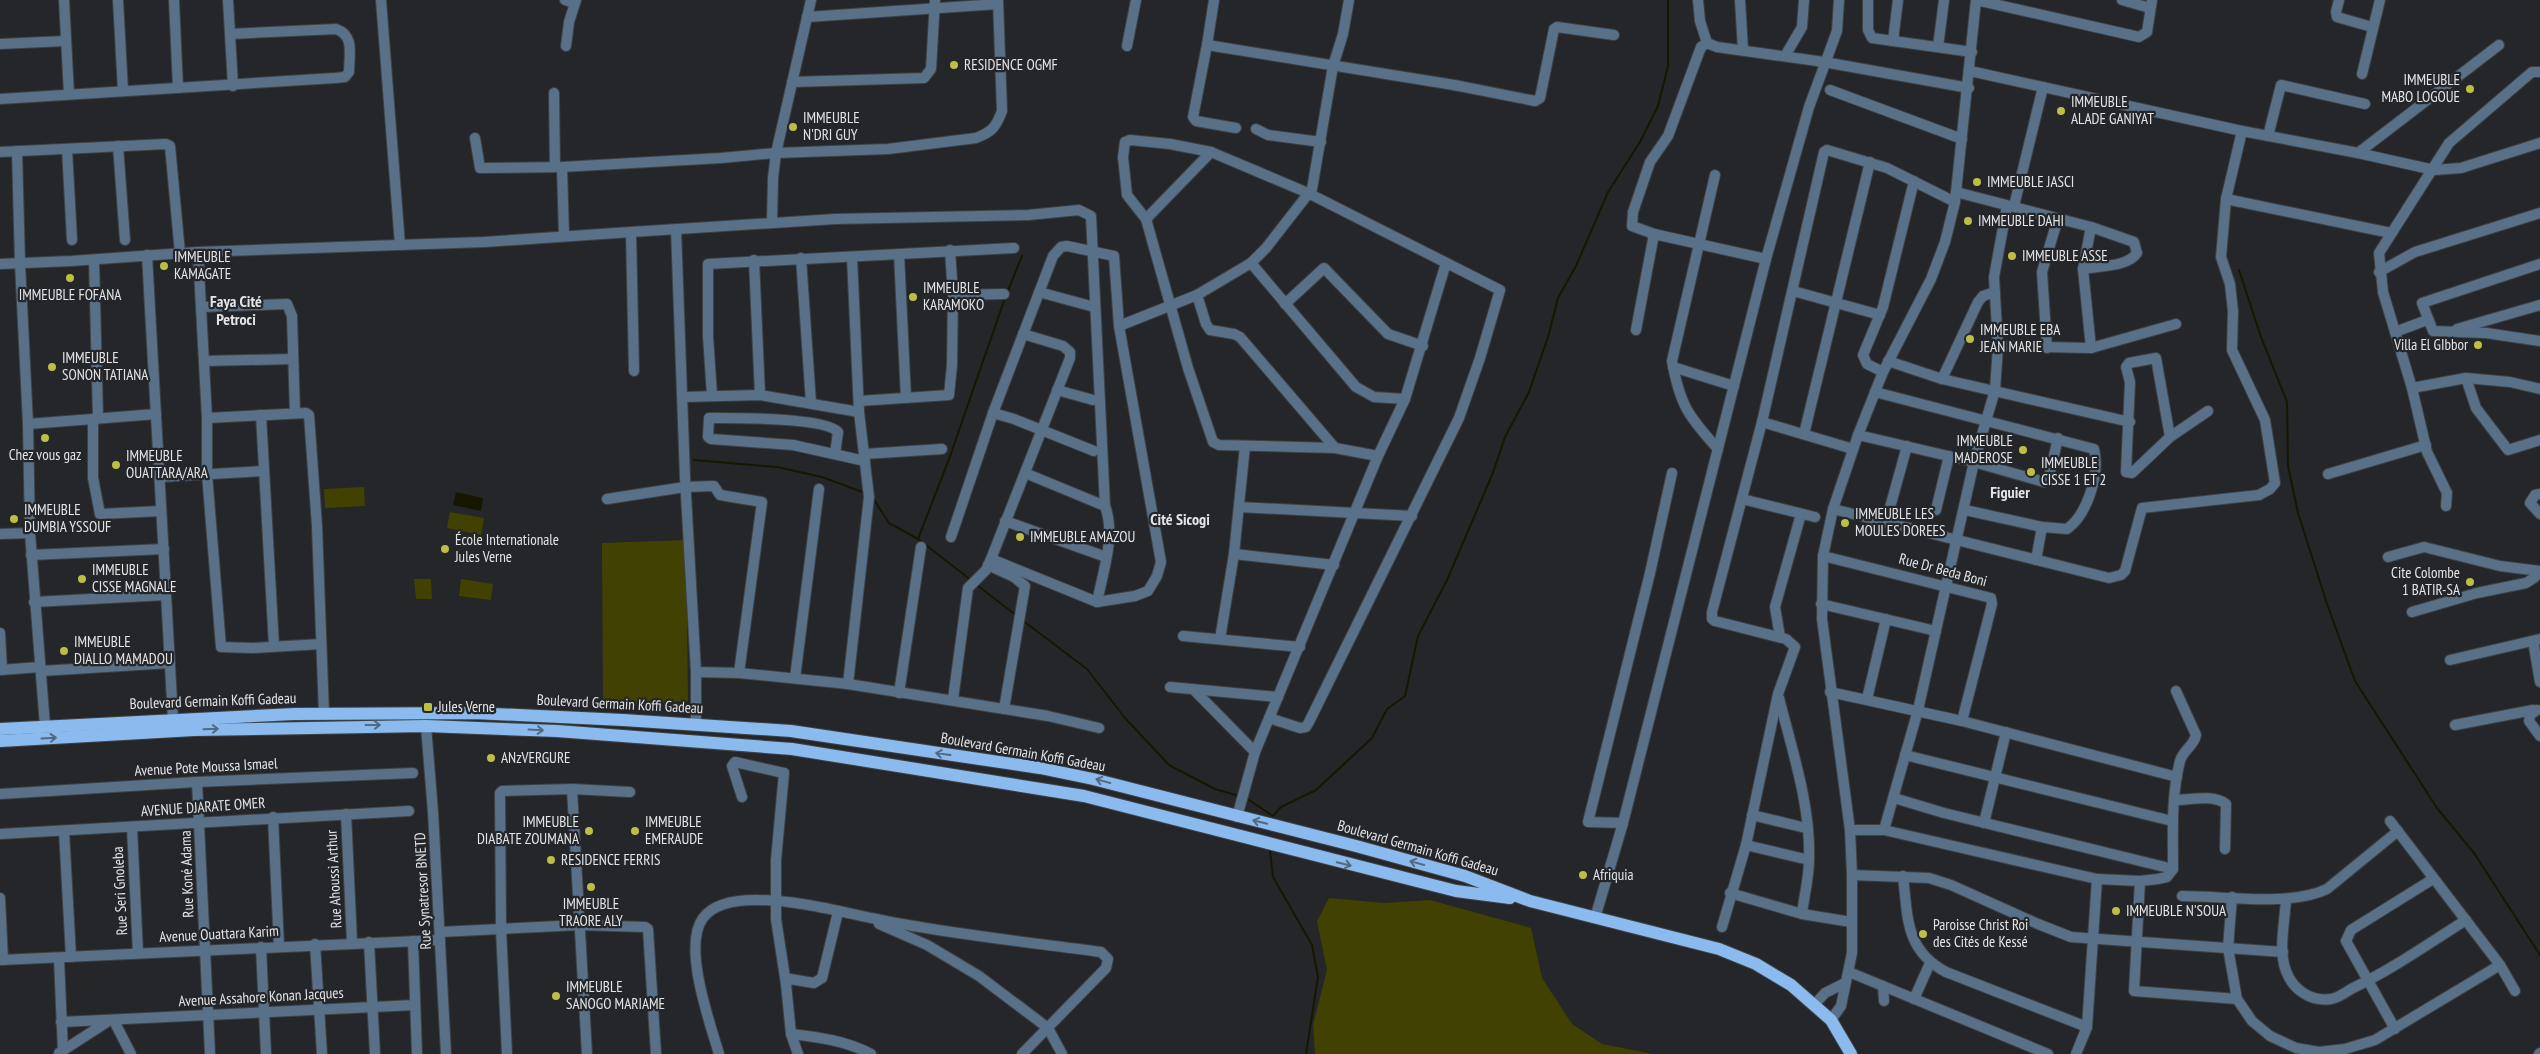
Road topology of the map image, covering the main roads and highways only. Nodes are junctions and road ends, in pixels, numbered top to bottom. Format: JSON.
{"nodes":[{"id":1,"x":0,"y":729,"type":"edge"},
{"id":2,"x":0,"y":741,"type":"edge"},
{"id":3,"x":1530,"y":901,"type":"junction"},
{"id":4,"x":1851,"y":1054,"type":"edge"}],
"edges":[{"from":3,"to":1,"type":"main road","name":"Boulevard Germain Koffi Gadeau","one_way":true},
{"from":2,"to":3,"type":"main road","name":"Boulevard Germain Koffi Gadeau","one_way":true},
{"from":3,"to":4,"type":"main road"}]}
